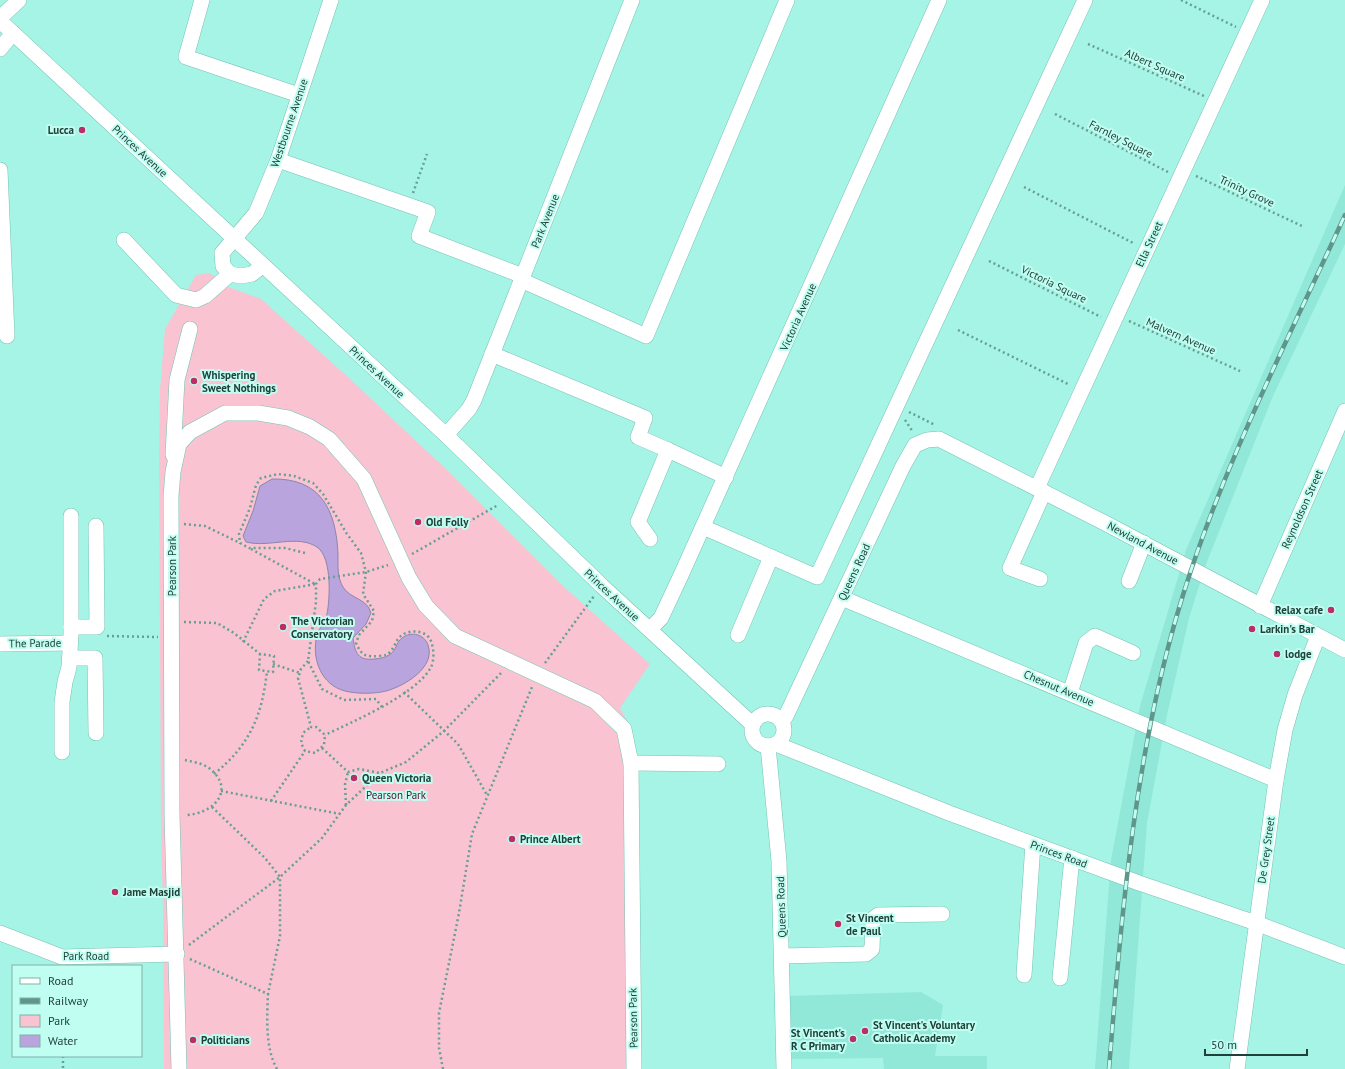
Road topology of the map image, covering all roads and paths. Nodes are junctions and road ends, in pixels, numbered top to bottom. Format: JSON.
{"nodes":[{"id":1,"x":19,"y":0,"type":"edge"},
{"id":2,"x":202,"y":0,"type":"edge"},
{"id":3,"x":331,"y":0,"type":"edge"},
{"id":4,"x":632,"y":0,"type":"edge"},
{"id":5,"x":786,"y":0,"type":"edge"},
{"id":6,"x":939,"y":0,"type":"edge"},
{"id":7,"x":1085,"y":0,"type":"edge"},
{"id":8,"x":1181,"y":0,"type":"edge"},
{"id":9,"x":1262,"y":0,"type":"edge"},
{"id":10,"x":0,"y":19,"type":"edge"},
{"id":11,"x":1247,"y":32,"type":"junction"},
{"id":12,"x":13,"y":33,"type":"junction"},
{"id":13,"x":1088,"y":44,"type":"dead end"},
{"id":14,"x":0,"y":48,"type":"edge"},
{"id":15,"x":299,"y":95,"type":"junction"},
{"id":16,"x":1215,"y":101,"type":"junction"},
{"id":17,"x":1055,"y":114,"type":"dead end"},
{"id":18,"x":427,"y":154,"type":"dead end"},
{"id":19,"x":278,"y":160,"type":"junction"},
{"id":20,"x":0,"y":170,"type":"edge"},
{"id":21,"x":1181,"y":174,"type":"junction"},
{"id":22,"x":1024,"y":187,"type":"dead end"},
{"id":23,"x":408,"y":205,"type":"junction"},
{"id":24,"x":1304,"y":227,"type":"dead end"},
{"id":25,"x":234,"y":239,"type":"junction"},
{"id":26,"x":124,"y":240,"type":"dead end"},
{"id":27,"x":1146,"y":249,"type":"junction"},
{"id":28,"x":989,"y":261,"type":"dead end"},
{"id":29,"x":262,"y":266,"type":"junction"},
{"id":30,"x":230,"y":274,"type":"junction"},
{"id":31,"x":522,"y":278,"type":"junction"},
{"id":32,"x":176,"y":295,"type":"junction"},
{"id":33,"x":159,"y":297,"type":"dead end"},
{"id":34,"x":1114,"y":319,"type":"junction"},
{"id":35,"x":190,"y":329,"type":"dead end"},
{"id":36,"x":958,"y":330,"type":"dead end"},
{"id":37,"x":7,"y":336,"type":"dead end"},
{"id":38,"x":492,"y":354,"type":"junction"},
{"id":39,"x":1240,"y":371,"type":"dead end"},
{"id":40,"x":1081,"y":391,"type":"junction"},
{"id":41,"x":896,"y":406,"type":"junction"},
{"id":42,"x":1345,"y":411,"type":"edge"},
{"id":43,"x":446,"y":435,"type":"junction"},
{"id":44,"x":920,"y":443,"type":"junction"},
{"id":45,"x":668,"y":450,"type":"junction"},
{"id":46,"x":173,"y":472,"type":"junction"},
{"id":47,"x":726,"y":477,"type":"junction"},
{"id":48,"x":1040,"y":490,"type":"junction"},
{"id":49,"x":511,"y":498,"type":"junction"},
{"id":50,"x":71,"y":516,"type":"dead end"},
{"id":51,"x":171,"y":523,"type":"junction"},
{"id":52,"x":96,"y":526,"type":"dead end"},
{"id":53,"x":703,"y":528,"type":"junction"},
{"id":54,"x":650,"y":539,"type":"dead end"},
{"id":55,"x":240,"y":543,"type":"junction"},
{"id":56,"x":1144,"y":543,"type":"junction"},
{"id":57,"x":249,"y":548,"type":"junction"},
{"id":58,"x":305,"y":553,"type":"dead end"},
{"id":59,"x":771,"y":557,"type":"junction"},
{"id":60,"x":401,"y":561,"type":"junction"},
{"id":61,"x":366,"y":572,"type":"junction"},
{"id":62,"x":1040,"y":579,"type":"dead end"},
{"id":63,"x":1129,"y":581,"type":"dead end"},
{"id":64,"x":316,"y":584,"type":"junction"},
{"id":65,"x":602,"y":586,"type":"junction"},
{"id":66,"x":842,"y":598,"type":"junction"},
{"id":67,"x":1260,"y":606,"type":"junction"},
{"id":68,"x":172,"y":621,"type":"junction"},
{"id":69,"x":71,"y":622,"type":"junction"},
{"id":70,"x":650,"y":629,"type":"junction"},
{"id":71,"x":738,"y":635,"type":"dead end"},
{"id":72,"x":102,"y":636,"type":"dead end"},
{"id":73,"x":1318,"y":636,"type":"junction"},
{"id":74,"x":172,"y":637,"type":"junction"},
{"id":75,"x":243,"y":642,"type":"junction"},
{"id":76,"x":70,"y":643,"type":"junction"},
{"id":77,"x":0,"y":644,"type":"edge"},
{"id":78,"x":1344,"y":648,"type":"edge"},
{"id":79,"x":1133,"y":653,"type":"dead end"},
{"id":80,"x":260,"y":654,"type":"junction"},
{"id":81,"x":308,"y":661,"type":"junction"},
{"id":82,"x":70,"y":663,"type":"junction"},
{"id":83,"x":511,"y":663,"type":"junction"},
{"id":84,"x":273,"y":664,"type":"junction"},
{"id":85,"x":267,"y":671,"type":"junction"},
{"id":86,"x":300,"y":673,"type":"junction"},
{"id":87,"x":538,"y":673,"type":"junction"},
{"id":88,"x":404,"y":692,"type":"junction"},
{"id":89,"x":1070,"y":693,"type":"junction"},
{"id":90,"x":382,"y":707,"type":"junction"},
{"id":91,"x":782,"y":721,"type":"junction"},
{"id":92,"x":752,"y":724,"type":"junction"},
{"id":93,"x":311,"y":727,"type":"junction"},
{"id":94,"x":444,"y":731,"type":"junction"},
{"id":95,"x":96,"y":733,"type":"dead end"},
{"id":96,"x":325,"y":735,"type":"junction"},
{"id":97,"x":772,"y":745,"type":"junction"},
{"id":98,"x":322,"y":748,"type":"junction"},
{"id":99,"x":305,"y":751,"type":"junction"},
{"id":100,"x":62,"y":752,"type":"dead end"},
{"id":101,"x":172,"y":760,"type":"junction"},
{"id":102,"x":630,"y":763,"type":"junction"},
{"id":103,"x":718,"y":764,"type":"dead end"},
{"id":104,"x":348,"y":772,"type":"junction"},
{"id":105,"x":380,"y":773,"type":"junction"},
{"id":106,"x":214,"y":774,"type":"junction"},
{"id":107,"x":1276,"y":780,"type":"junction"},
{"id":108,"x":221,"y":791,"type":"junction"},
{"id":109,"x":487,"y":795,"type":"junction"},
{"id":110,"x":271,"y":801,"type":"junction"},
{"id":111,"x":346,"y":805,"type":"junction"},
{"id":112,"x":212,"y":807,"type":"junction"},
{"id":113,"x":340,"y":814,"type":"junction"},
{"id":114,"x":172,"y":815,"type":"junction"},
{"id":115,"x":1033,"y":844,"type":"junction"},
{"id":116,"x":1072,"y":858,"type":"junction"},
{"id":117,"x":280,"y":877,"type":"junction"},
{"id":118,"x":942,"y":914,"type":"dead end"},
{"id":119,"x":1256,"y":923,"type":"junction"},
{"id":120,"x":0,"y":933,"type":"edge"},
{"id":121,"x":177,"y":954,"type":"junction"},
{"id":122,"x":782,"y":956,"type":"junction"},
{"id":123,"x":1345,"y":957,"type":"edge"},
{"id":124,"x":1024,"y":975,"type":"dead end"},
{"id":125,"x":1060,"y":978,"type":"dead end"},
{"id":126,"x":268,"y":994,"type":"junction"},
{"id":127,"x":63,"y":1057,"type":"edge"},
{"id":128,"x":63,"y":1069,"type":"edge"},
{"id":129,"x":179,"y":1069,"type":"edge"},
{"id":130,"x":277,"y":1069,"type":"edge"},
{"id":131,"x":443,"y":1069,"type":"edge"},
{"id":132,"x":634,"y":1069,"type":"edge"},
{"id":133,"x":784,"y":1069,"type":"edge"},
{"id":134,"x":1237,"y":1069,"type":"edge"}],
"edges":[{"from":1,"to":10,"type":"street"},
{"from":2,"to":15,"type":"street"},
{"from":3,"to":15,"type":"street","name":"Westbourne Avenue"},
{"from":4,"to":31,"type":"street","name":"Park Avenue"},
{"from":5,"to":31,"type":"street"},
{"from":6,"to":47,"type":"street","name":"Victoria Avenue"},
{"from":7,"to":41,"type":"street"},
{"from":8,"to":11,"type":"path"},
{"from":9,"to":11,"type":"street","name":"Ella Street"},
{"from":10,"to":12,"type":"street","name":"Princes Avenue"},
{"from":11,"to":16,"type":"street","name":"Ella Street"},
{"from":12,"to":14,"type":"street"},
{"from":12,"to":25,"type":"street","name":"Princes Avenue"},
{"from":13,"to":16,"type":"path","name":"Albert Square"},
{"from":15,"to":19,"type":"street","name":"Westbourne Avenue"},
{"from":16,"to":21,"type":"street","name":"Ella Street"},
{"from":17,"to":21,"type":"path","name":"Farnley Square"},
{"from":18,"to":23,"type":"path"},
{"from":19,"to":23,"type":"street"},
{"from":19,"to":25,"type":"street","name":"Westbourne Avenue"},
{"from":20,"to":37,"type":"street"},
{"from":21,"to":24,"type":"path","name":"Trinity Grove"},
{"from":21,"to":27,"type":"street","name":"Ella Street"},
{"from":22,"to":27,"type":"path"},
{"from":23,"to":31,"type":"street"},
{"from":25,"to":29,"type":"street","name":"Princes Avenue"},
{"from":25,"to":30,"type":"street","name":"Westbourne Avenue"},
{"from":26,"to":32,"type":"street"},
{"from":27,"to":34,"type":"street","name":"Ella Street"},
{"from":28,"to":34,"type":"path","name":"Victoria Square"},
{"from":29,"to":30,"type":"street"},
{"from":29,"to":43,"type":"street","name":"Princes Avenue"},
{"from":30,"to":32,"type":"street"},
{"from":31,"to":38,"type":"street","name":"Park Avenue"},
{"from":32,"to":33,"type":"street"},
{"from":34,"to":39,"type":"path","name":"Malvern Avenue"},
{"from":34,"to":40,"type":"street","name":"Ella Street"},
{"from":35,"to":46,"type":"street","name":"Pearson Park"},
{"from":36,"to":40,"type":"path"},
{"from":38,"to":43,"type":"street","name":"Park Avenue"},
{"from":38,"to":45,"type":"street"},
{"from":40,"to":48,"type":"street","name":"Ella Street"},
{"from":41,"to":44,"type":"path"},
{"from":41,"to":59,"type":"street"},
{"from":42,"to":67,"type":"street","name":"Reynoldson Street"},
{"from":43,"to":49,"type":"street","name":"Princes Avenue"},
{"from":44,"to":48,"type":"street","name":"Newland Avenue"},
{"from":44,"to":66,"type":"street","name":"Queens Road"},
{"from":45,"to":47,"type":"street"},
{"from":45,"to":54,"type":"street"},
{"from":46,"to":51,"type":"street","name":"Pearson Park"},
{"from":46,"to":60,"type":"street","name":"Pearson Park"},
{"from":47,"to":53,"type":"street","name":"Victoria Avenue"},
{"from":48,"to":56,"type":"street","name":"Newland Avenue"},
{"from":48,"to":62,"type":"street","name":"Ella Street"},
{"from":49,"to":60,"type":"path"},
{"from":49,"to":65,"type":"street","name":"Princes Avenue"},
{"from":50,"to":69,"type":"street","name":"The Parade"},
{"from":51,"to":55,"type":"path"},
{"from":51,"to":68,"type":"street","name":"Pearson Park"},
{"from":52,"to":69,"type":"street"},
{"from":53,"to":59,"type":"street"},
{"from":53,"to":70,"type":"street","name":"Victoria Avenue"},
{"from":55,"to":57,"type":"path"},
{"from":55,"to":61,"type":"path"},
{"from":56,"to":63,"type":"street"},
{"from":56,"to":67,"type":"street","name":"Newland Avenue"},
{"from":57,"to":58,"type":"path"},
{"from":57,"to":64,"type":"path"},
{"from":59,"to":71,"type":"street"},
{"from":60,"to":61,"type":"path"},
{"from":60,"to":83,"type":"street","name":"Pearson Park"},
{"from":61,"to":64,"type":"path"},
{"from":61,"to":88,"type":"path"},
{"from":64,"to":75,"type":"path"},
{"from":64,"to":81,"type":"path"},
{"from":65,"to":70,"type":"street","name":"Princes Avenue"},
{"from":65,"to":87,"type":"path"},
{"from":66,"to":89,"type":"street","name":"Chesnut Avenue"},
{"from":66,"to":91,"type":"street","name":"Queens Road"},
{"from":67,"to":73,"type":"street","name":"Newland Avenue"},
{"from":68,"to":74,"type":"street","name":"Pearson Park"},
{"from":68,"to":75,"type":"path"},
{"from":69,"to":76,"type":"street","name":"The Parade"},
{"from":70,"to":92,"type":"street","name":"Princes Avenue"},
{"from":72,"to":74,"type":"path"},
{"from":73,"to":78,"type":"street","name":"Newland Avenue"},
{"from":73,"to":107,"type":"street","name":"De Grey Street"},
{"from":74,"to":101,"type":"street","name":"Pearson Park"},
{"from":75,"to":80,"type":"path"},
{"from":76,"to":77,"type":"street","name":"The Parade"},
{"from":76,"to":82,"type":"street","name":"The Parade"},
{"from":79,"to":89,"type":"street"},
{"from":80,"to":84,"type":"path"},
{"from":80,"to":85,"type":"path"},
{"from":81,"to":86,"type":"path"},
{"from":81,"to":90,"type":"path"},
{"from":82,"to":95,"type":"street"},
{"from":82,"to":100,"type":"street","name":"The Parade"},
{"from":83,"to":87,"type":"street","name":"Pearson Park"},
{"from":83,"to":94,"type":"path"},
{"from":84,"to":85,"type":"path"},
{"from":84,"to":86,"type":"path"},
{"from":85,"to":106,"type":"path"},
{"from":86,"to":93,"type":"path"},
{"from":87,"to":102,"type":"street","name":"Pearson Park"},
{"from":87,"to":109,"type":"path"},
{"from":88,"to":90,"type":"path"},
{"from":88,"to":94,"type":"path"},
{"from":89,"to":107,"type":"street","name":"Chesnut Avenue"},
{"from":90,"to":96,"type":"path"},
{"from":91,"to":92,"type":"street"},
{"from":91,"to":97,"type":"street"},
{"from":92,"to":97,"type":"street"},
{"from":93,"to":96,"type":"path"},
{"from":93,"to":99,"type":"path"},
{"from":94,"to":105,"type":"path"},
{"from":94,"to":109,"type":"path"},
{"from":96,"to":98,"type":"path"},
{"from":97,"to":115,"type":"street","name":"Princes Road"},
{"from":97,"to":122,"type":"street","name":"Queens Road"},
{"from":98,"to":99,"type":"path"},
{"from":98,"to":104,"type":"path"},
{"from":99,"to":110,"type":"path"},
{"from":101,"to":106,"type":"path"},
{"from":101,"to":114,"type":"street","name":"Pearson Park"},
{"from":102,"to":103,"type":"street"},
{"from":102,"to":132,"type":"street","name":"Pearson Park"},
{"from":104,"to":105,"type":"path"},
{"from":104,"to":111,"type":"path"},
{"from":105,"to":111,"type":"path"},
{"from":106,"to":108,"type":"path"},
{"from":107,"to":119,"type":"street","name":"De Grey Street"},
{"from":108,"to":110,"type":"path"},
{"from":108,"to":112,"type":"path"},
{"from":109,"to":131,"type":"path"},
{"from":110,"to":113,"type":"path"},
{"from":111,"to":113,"type":"path"},
{"from":112,"to":114,"type":"path"},
{"from":112,"to":117,"type":"path"},
{"from":113,"to":117,"type":"path"},
{"from":114,"to":121,"type":"street","name":"Pearson Park"},
{"from":115,"to":116,"type":"street","name":"Princes Road"},
{"from":115,"to":124,"type":"street"},
{"from":116,"to":119,"type":"street","name":"Princes Road"},
{"from":116,"to":125,"type":"street"},
{"from":117,"to":121,"type":"path"},
{"from":117,"to":126,"type":"path"},
{"from":118,"to":122,"type":"street"},
{"from":119,"to":123,"type":"street","name":"Princes Road"},
{"from":119,"to":134,"type":"street","name":"De Grey Street"},
{"from":120,"to":121,"type":"street","name":"Park Road"},
{"from":121,"to":126,"type":"path"},
{"from":121,"to":129,"type":"street","name":"Pearson Park"},
{"from":122,"to":133,"type":"street","name":"Queens Road"},
{"from":126,"to":130,"type":"path"},
{"from":127,"to":128,"type":"path"}]}
